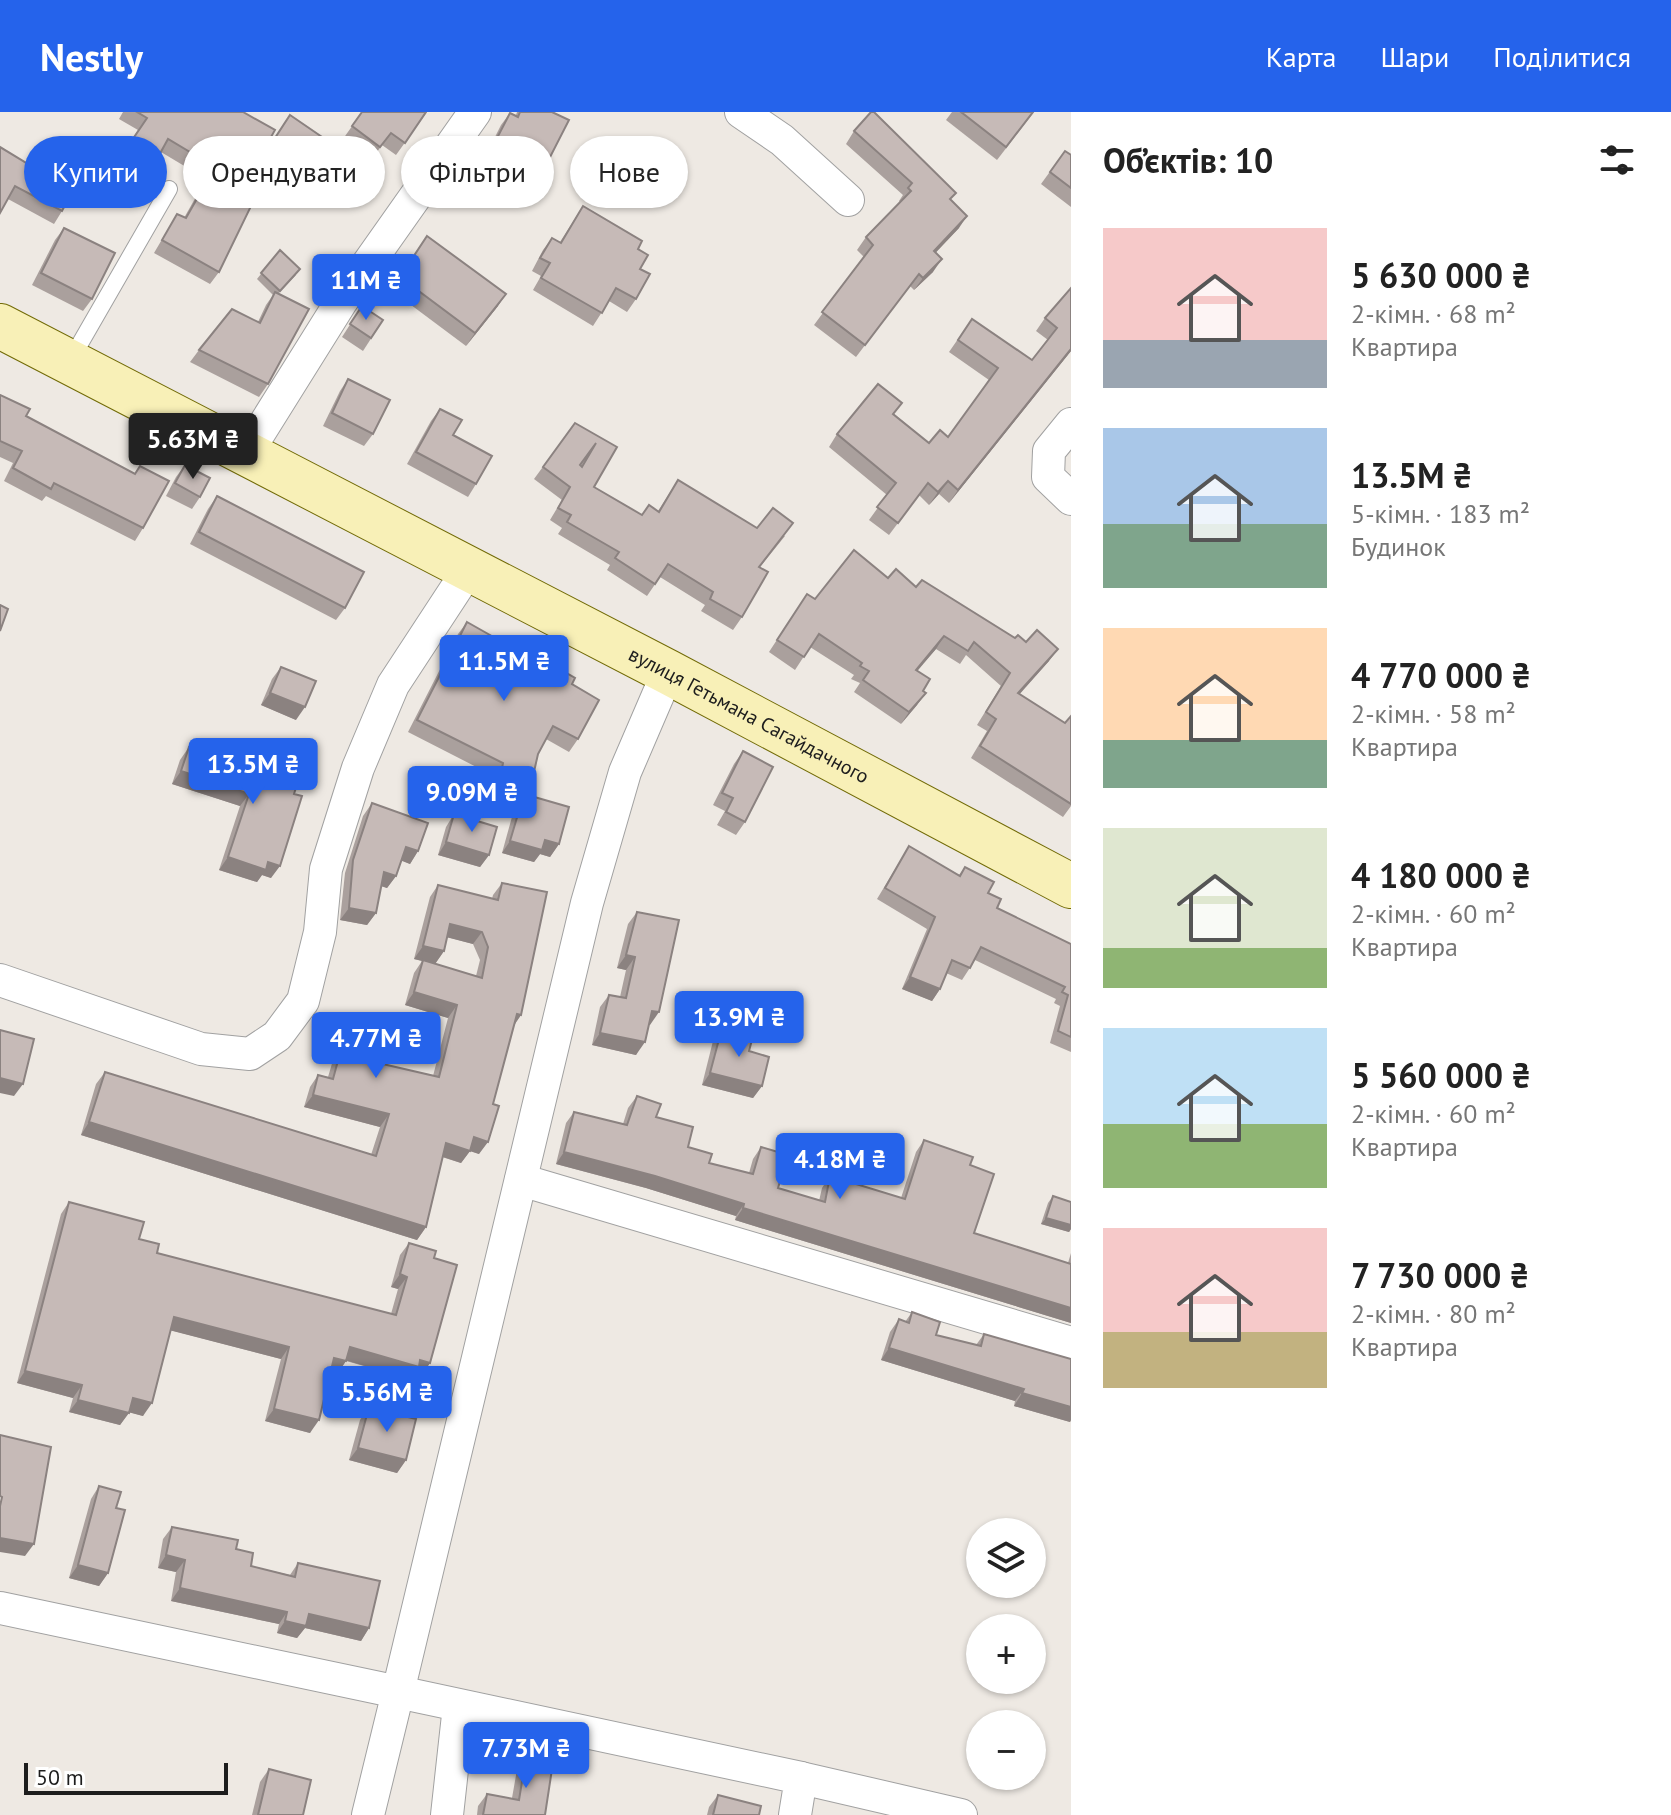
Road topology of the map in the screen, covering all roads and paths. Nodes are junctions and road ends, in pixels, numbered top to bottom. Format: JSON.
{"nodes":[{"id":1,"x":475,"y":112,"type":"edge"},
{"id":2,"x":741,"y":112,"type":"edge"},
{"id":3,"x":169,"y":189,"type":"dead end"},
{"id":4,"x":848,"y":200,"type":"dead end"},
{"id":5,"x":0,"y":326,"type":"edge"},
{"id":6,"x":69,"y":363,"type":"junction"},
{"id":7,"x":1071,"y":424,"type":"edge"},
{"id":8,"x":246,"y":454,"type":"junction"},
{"id":9,"x":1071,"y":499,"type":"edge"},
{"id":10,"x":469,"y":569,"type":"junction"},
{"id":11,"x":668,"y":672,"type":"junction"},
{"id":12,"x":1071,"y":886,"type":"edge"},
{"id":13,"x":0,"y":980,"type":"edge"},
{"id":14,"x":521,"y":1180,"type":"junction"},
{"id":15,"x":1071,"y":1343,"type":"edge"},
{"id":16,"x":0,"y":1608,"type":"edge"},
{"id":17,"x":398,"y":1692,"type":"junction"},
{"id":18,"x":459,"y":1706,"type":"junction"},
{"id":19,"x":801,"y":1778,"type":"junction"},
{"id":20,"x":368,"y":1815,"type":"edge"},
{"id":21,"x":447,"y":1815,"type":"edge"},
{"id":22,"x":795,"y":1815,"type":"edge"},
{"id":23,"x":961,"y":1815,"type":"edge"}],
"edges":[{"from":1,"to":8,"type":"street"},
{"from":2,"to":4,"type":"street"},
{"from":3,"to":6,"type":"lane"},
{"from":5,"to":6,"type":"main road","name":"вулиця Гетьмана Сагайдачного"},
{"from":6,"to":8,"type":"main road","name":"вулиця Гетьмана Сагайдачного"},
{"from":7,"to":9,"type":"street"},
{"from":8,"to":10,"type":"main road","name":"вулиця Гетьмана Сагайдачного"},
{"from":10,"to":11,"type":"main road","name":"вулиця Гетьмана Сагайдачного"},
{"from":10,"to":13,"type":"street"},
{"from":11,"to":12,"type":"main road","name":"вулиця Гетьмана Сагайдачного"},
{"from":11,"to":14,"type":"street"},
{"from":14,"to":15,"type":"street"},
{"from":14,"to":17,"type":"street"},
{"from":16,"to":17,"type":"street"},
{"from":17,"to":18,"type":"street"},
{"from":17,"to":20,"type":"street"},
{"from":18,"to":19,"type":"street"},
{"from":18,"to":21,"type":"street"},
{"from":19,"to":22,"type":"street"},
{"from":19,"to":23,"type":"street"}]}
